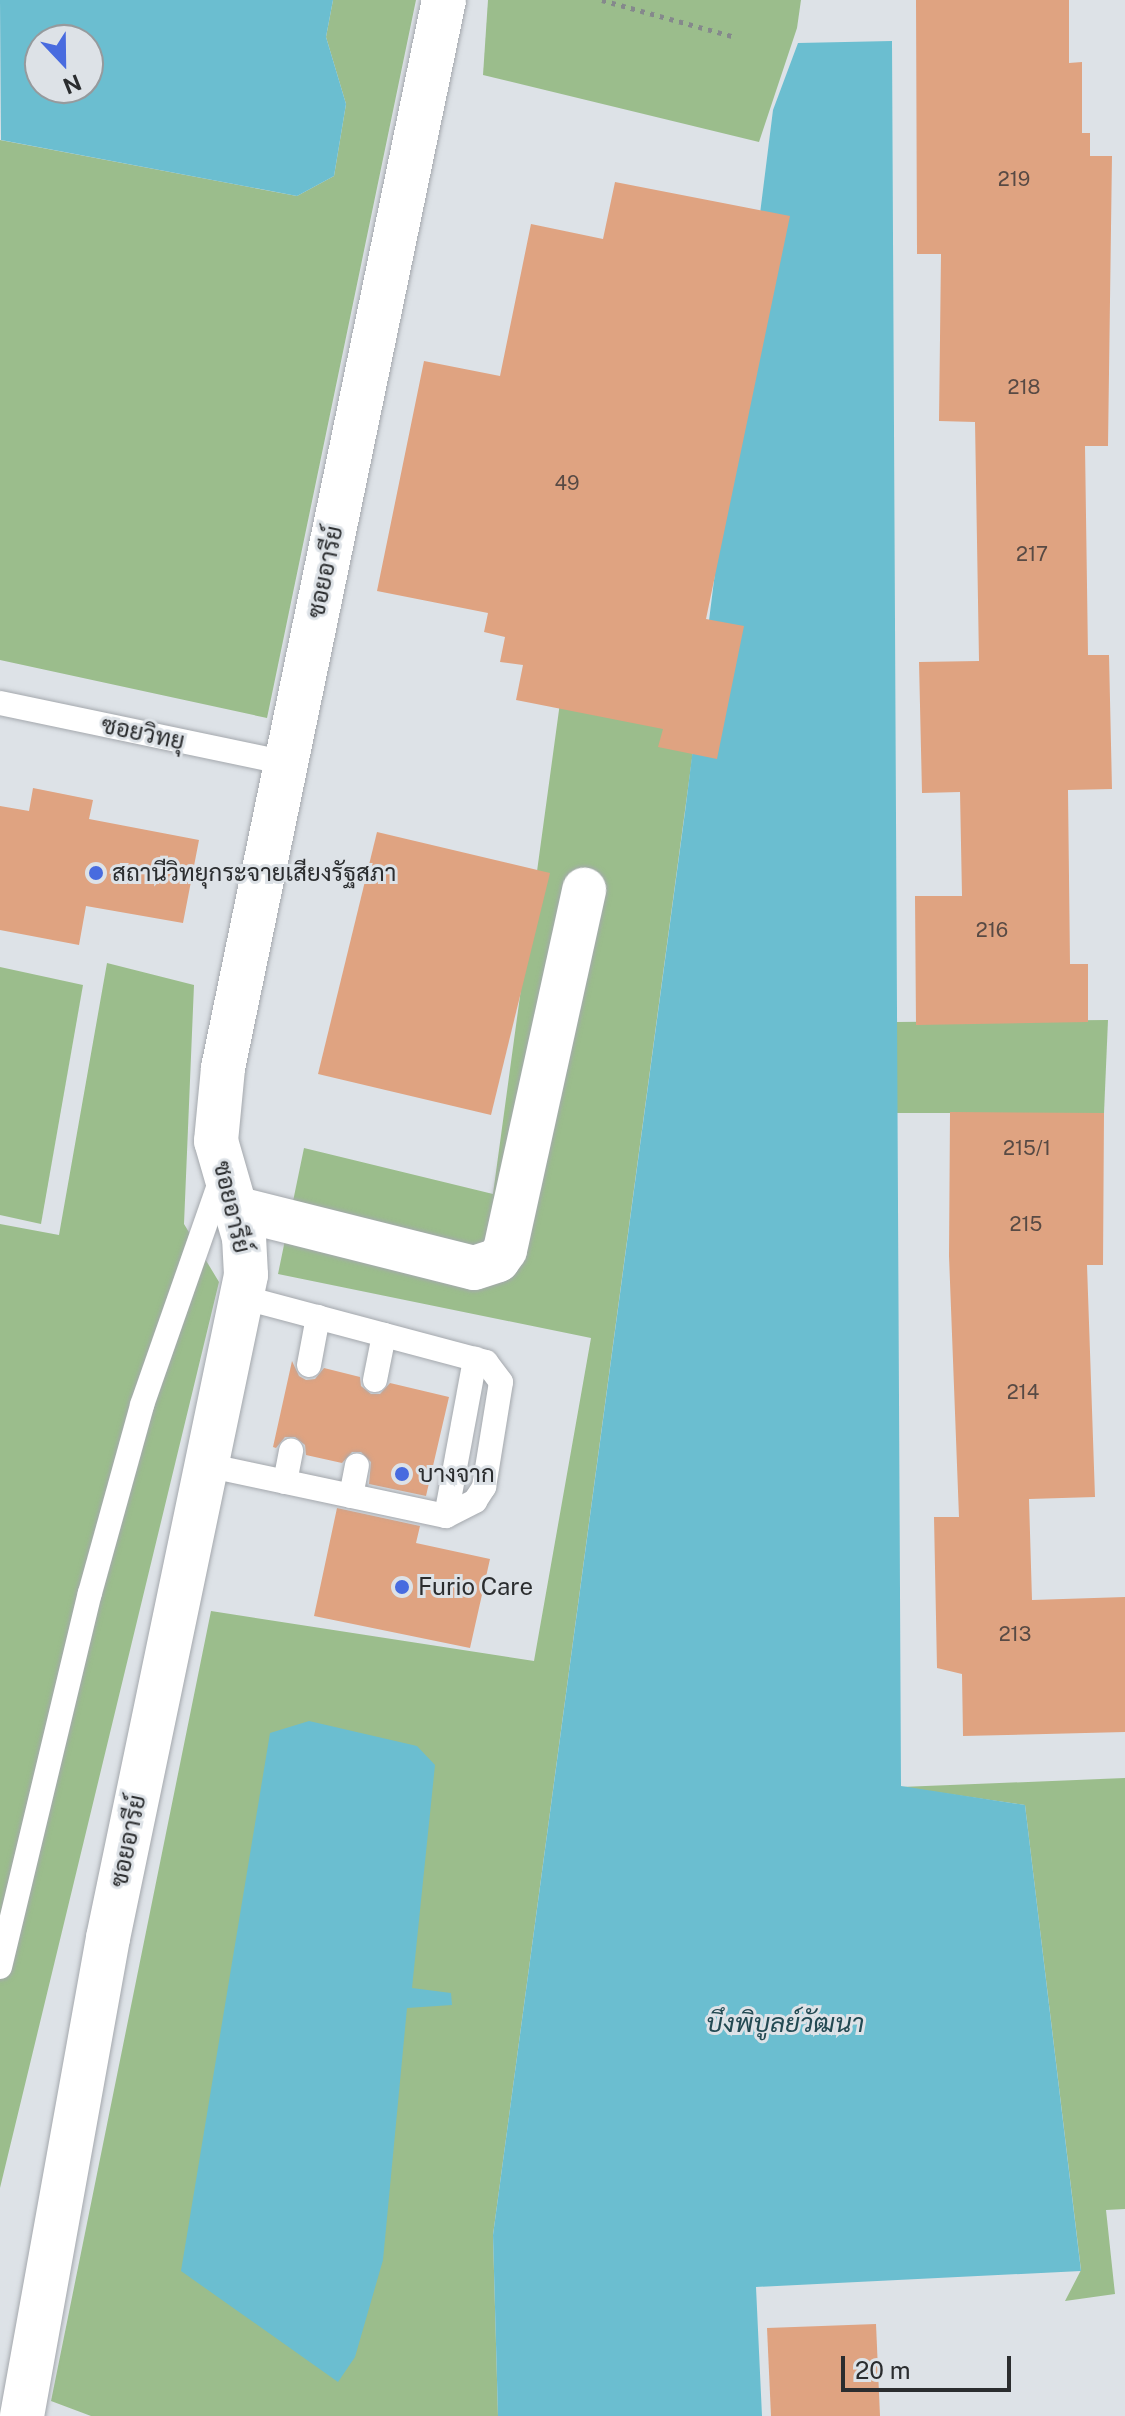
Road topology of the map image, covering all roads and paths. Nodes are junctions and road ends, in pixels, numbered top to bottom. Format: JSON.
{"nodes":[{"id":1,"x":444,"y":0,"type":"edge"},
{"id":2,"x":602,"y":0,"type":"edge"},
{"id":3,"x":735,"y":37,"type":"dead end"},
{"id":4,"x":0,"y":703,"type":"edge"},
{"id":5,"x":286,"y":763,"type":"junction"},
{"id":6,"x":584,"y":890,"type":"dead end"},
{"id":7,"x":230,"y":1188,"type":"junction"},
{"id":8,"x":242,"y":1297,"type":"junction"},
{"id":9,"x":318,"y":1317,"type":"junction"},
{"id":10,"x":384,"y":1335,"type":"junction"},
{"id":11,"x":309,"y":1365,"type":"dead end"},
{"id":12,"x":375,"y":1380,"type":"dead end"},
{"id":13,"x":291,"y":1451,"type":"dead end"},
{"id":14,"x":206,"y":1465,"type":"junction"},
{"id":15,"x":357,"y":1466,"type":"dead end"},
{"id":16,"x":285,"y":1482,"type":"junction"},
{"id":17,"x":351,"y":1496,"type":"junction"},
{"id":18,"x":0,"y":1967,"type":"edge"},
{"id":19,"x":22,"y":2416,"type":"edge"}],
"edges":[{"from":1,"to":5,"type":"street","name":"ซอยอารีย์"},
{"from":2,"to":3,"type":"path"},
{"from":4,"to":5,"type":"lane","name":"ซอยวิทยุ"},
{"from":5,"to":7,"type":"street","name":"ซอยอารีย์"},
{"from":6,"to":7,"type":"street"},
{"from":7,"to":8,"type":"street","name":"ซอยอารีย์"},
{"from":7,"to":18,"type":"lane"},
{"from":8,"to":9,"type":"lane"},
{"from":8,"to":14,"type":"street","name":"ซอยอารีย์"},
{"from":9,"to":10,"type":"lane"},
{"from":9,"to":11,"type":"lane"},
{"from":10,"to":12,"type":"lane"},
{"from":10,"to":17,"type":"lane"},
{"from":13,"to":16,"type":"lane"},
{"from":14,"to":16,"type":"lane"},
{"from":14,"to":19,"type":"street","name":"ซอยอารีย์"},
{"from":15,"to":17,"type":"lane"},
{"from":16,"to":17,"type":"lane"}]}
